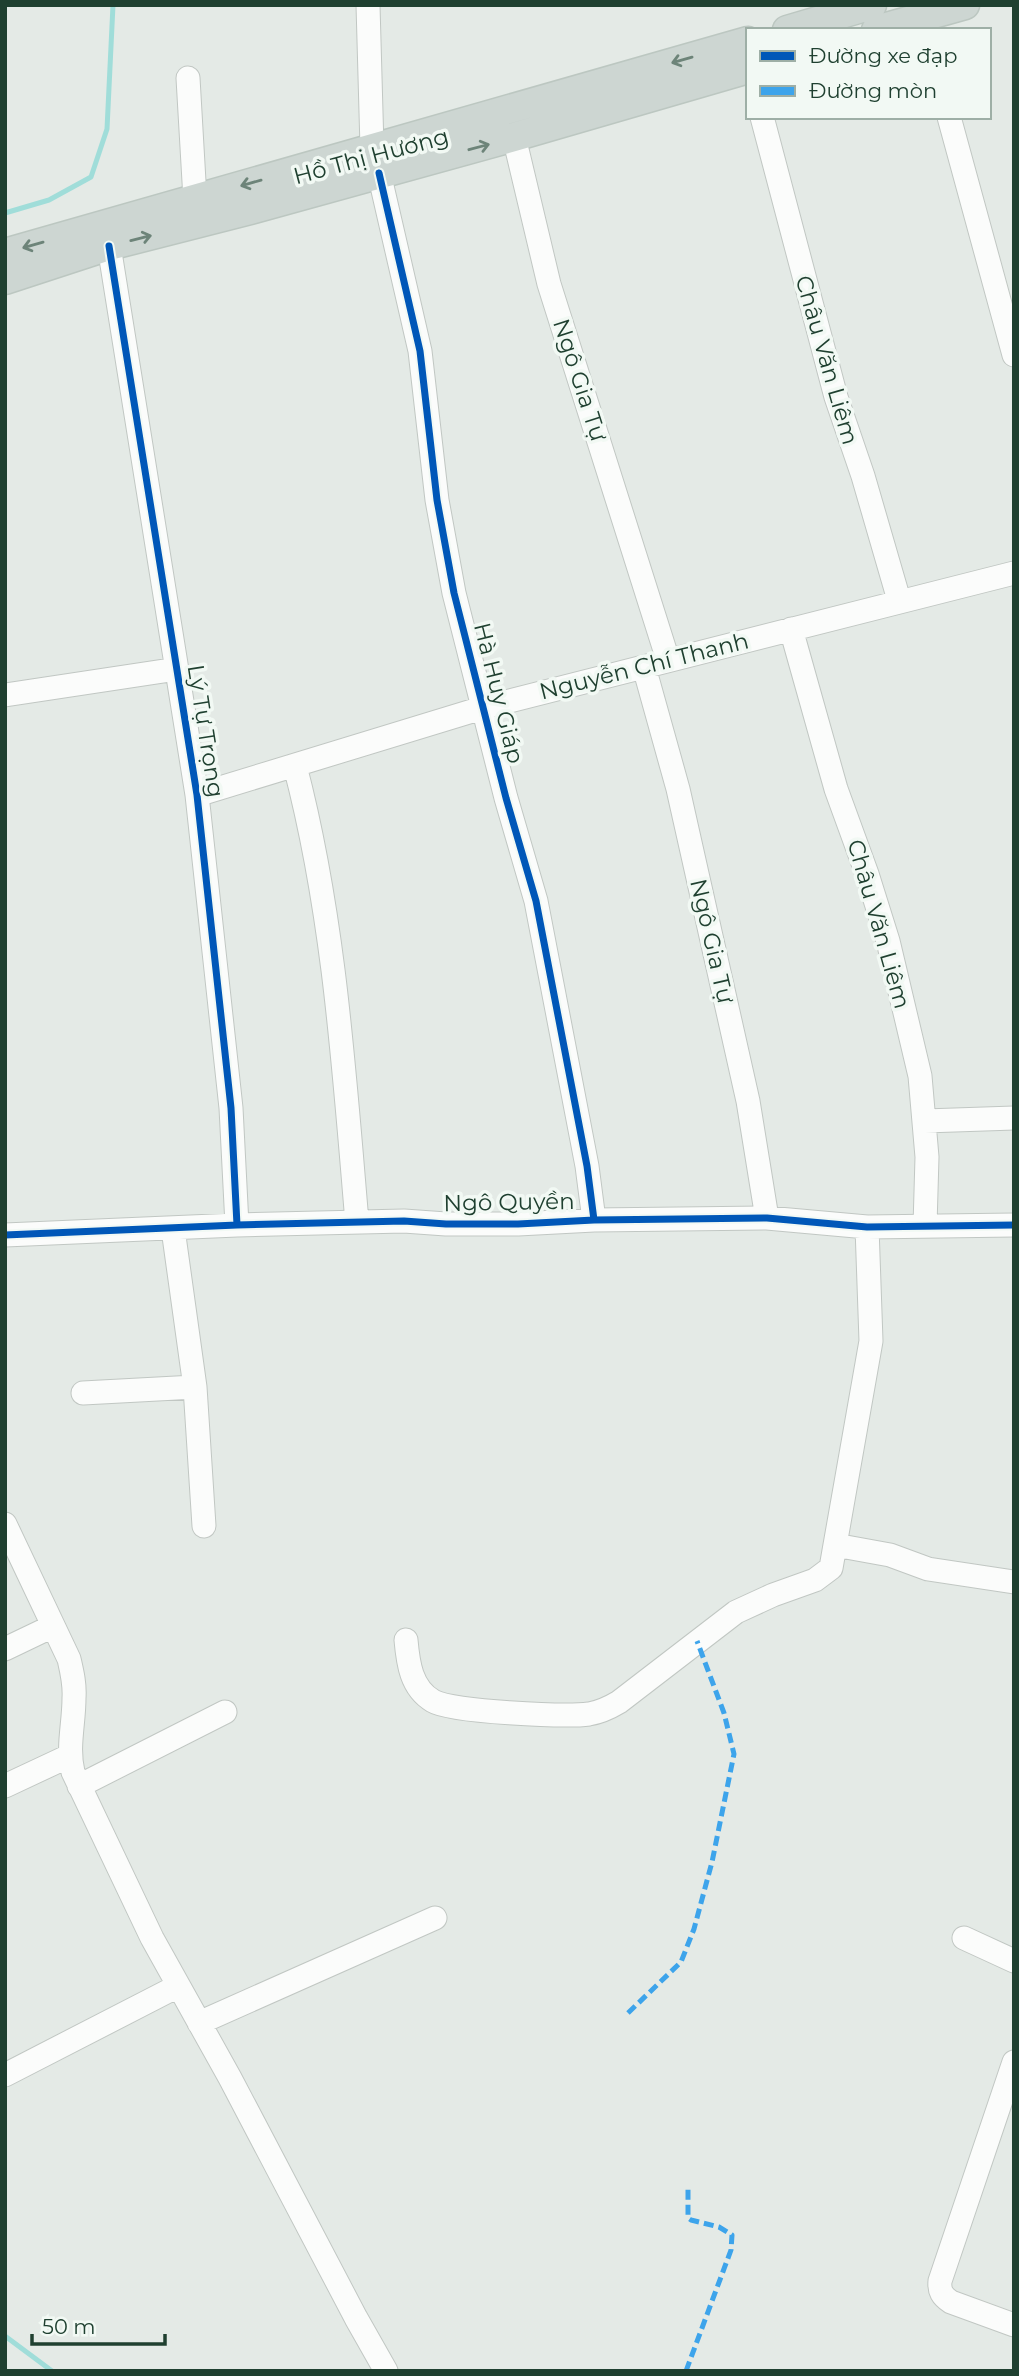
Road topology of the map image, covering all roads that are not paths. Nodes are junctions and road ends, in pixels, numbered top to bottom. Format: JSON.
{"nodes":[{"id":1,"x":368,"y":5,"type":"edge"},
{"id":2,"x":872,"y":5,"type":"edge"},
{"id":3,"x":965,"y":5,"type":"edge"},
{"id":4,"x":921,"y":17,"type":"edge"},
{"id":5,"x":794,"y":28,"type":"edge"},
{"id":6,"x":883,"y":28,"type":"edge"},
{"id":7,"x":746,"y":42,"type":"edge"},
{"id":8,"x":746,"y":70,"type":"edge"},
{"id":9,"x":188,"y":78,"type":"dead end"},
{"id":10,"x":763,"y":119,"type":"edge"},
{"id":11,"x":950,"y":119,"type":"edge"},
{"id":12,"x":514,"y":137,"type":"junction"},
{"id":13,"x":375,"y":161,"type":"junction"},
{"id":14,"x":195,"y":199,"type":"junction"},
{"id":15,"x":109,"y":246,"type":"junction"},
{"id":16,"x":5,"y":253,"type":"edge"},
{"id":17,"x":5,"y":280,"type":"edge"},
{"id":18,"x":1014,"y":355,"type":"edge"},
{"id":19,"x":1014,"y":573,"type":"edge"},
{"id":20,"x":899,"y":600,"type":"junction"},
{"id":21,"x":791,"y":629,"type":"junction"},
{"id":22,"x":668,"y":660,"type":"junction"},
{"id":23,"x":644,"y":667,"type":"junction"},
{"id":24,"x":177,"y":668,"type":"junction"},
{"id":25,"x":5,"y":695,"type":"edge"},
{"id":26,"x":482,"y":708,"type":"junction"},
{"id":27,"x":295,"y":766,"type":"junction"},
{"id":28,"x":197,"y":796,"type":"junction"},
{"id":29,"x":1014,"y":1118,"type":"edge"},
{"id":30,"x":925,"y":1121,"type":"junction"},
{"id":31,"x":768,"y":1217,"type":"junction"},
{"id":32,"x":594,"y":1220,"type":"junction"},
{"id":33,"x":357,"y":1222,"type":"junction"},
{"id":34,"x":237,"y":1225,"type":"junction"},
{"id":35,"x":1014,"y":1225,"type":"edge"},
{"id":36,"x":925,"y":1226,"type":"junction"},
{"id":37,"x":867,"y":1227,"type":"junction"},
{"id":38,"x":173,"y":1229,"type":"junction"},
{"id":39,"x":5,"y":1235,"type":"edge"},
{"id":40,"x":195,"y":1387,"type":"junction"},
{"id":41,"x":83,"y":1393,"type":"dead end"},
{"id":42,"x":5,"y":1524,"type":"edge"},
{"id":43,"x":205,"y":1526,"type":"dead end"},
{"id":44,"x":835,"y":1545,"type":"junction"},
{"id":45,"x":1014,"y":1582,"type":"edge"},
{"id":46,"x":53,"y":1626,"type":"junction"},
{"id":47,"x":406,"y":1640,"type":"dead end"},
{"id":48,"x":5,"y":1649,"type":"edge"},
{"id":49,"x":225,"y":1712,"type":"dead end"},
{"id":50,"x":69,"y":1756,"type":"junction"},
{"id":51,"x":5,"y":1786,"type":"edge"},
{"id":52,"x":79,"y":1786,"type":"junction"},
{"id":53,"x":435,"y":1918,"type":"dead end"},
{"id":54,"x":964,"y":1938,"type":"dead end"},
{"id":55,"x":1014,"y":1961,"type":"edge"},
{"id":56,"x":178,"y":1986,"type":"junction"},
{"id":57,"x":199,"y":2023,"type":"junction"},
{"id":58,"x":1014,"y":2062,"type":"edge"},
{"id":59,"x":5,"y":2075,"type":"edge"},
{"id":60,"x":1014,"y":2325,"type":"edge"},
{"id":61,"x":386,"y":2371,"type":"edge"}],
"edges":[{"from":1,"to":13,"type":"street","name":"Hà Huy Giáp"},
{"from":2,"to":5,"type":"main road"},
{"from":3,"to":4,"type":"main road"},
{"from":4,"to":6,"type":"main road"},
{"from":7,"to":13,"type":"main road","name":"Hồ Thị Hương","one_way":true},
{"from":8,"to":12,"type":"main road","name":"Hồ Thị Hương"},
{"from":9,"to":14,"type":"street"},
{"from":10,"to":20,"type":"street","name":"Châu Văn Liêm"},
{"from":11,"to":18,"type":"street"},
{"from":13,"to":12,"type":"main road","name":"Hồ Thị Hương","one_way":true},
{"from":12,"to":22,"type":"street","name":"Ngô Gia Tự"},
{"from":13,"to":14,"type":"main road","name":"Hồ Thị Hương","one_way":true},
{"from":15,"to":13,"type":"main road","name":"Hồ Thị Hương","one_way":true},
{"from":13,"to":26,"type":"street","name":"Hà Huy Giáp"},
{"from":14,"to":16,"type":"main road","name":"Hồ Thị Hương","one_way":true},
{"from":15,"to":17,"type":"main road","name":"Hồ Thị Hương"},
{"from":15,"to":24,"type":"street","name":"Lý Tự Trọng"},
{"from":19,"to":20,"type":"street","name":"Nguyễn Chí Thanh"},
{"from":20,"to":21,"type":"street","name":"Nguyễn Chí Thanh"},
{"from":21,"to":22,"type":"street","name":"Nguyễn Chí Thanh"},
{"from":21,"to":30,"type":"street","name":"Châu Văn Liêm"},
{"from":22,"to":23,"type":"street","name":"Nguyễn Chí Thanh"},
{"from":23,"to":26,"type":"street","name":"Nguyễn Chí Thanh"},
{"from":23,"to":31,"type":"street","name":"Ngô Gia Tự"},
{"from":24,"to":25,"type":"street"},
{"from":24,"to":28,"type":"street","name":"Lý Tự Trọng"},
{"from":26,"to":27,"type":"street","name":"Nguyễn Chí Thanh"},
{"from":26,"to":32,"type":"street","name":"Hà Huy Giáp"},
{"from":27,"to":28,"type":"street","name":"Nguyễn Chí Thanh"},
{"from":27,"to":33,"type":"street"},
{"from":28,"to":34,"type":"street","name":"Lý Tự Trọng"},
{"from":29,"to":30,"type":"street"},
{"from":30,"to":36,"type":"street","name":"Châu Văn Liêm"},
{"from":31,"to":32,"type":"street","name":"Ngô Quyền"},
{"from":31,"to":37,"type":"street","name":"Ngô Quyền"},
{"from":32,"to":33,"type":"street","name":"Ngô Quyền"},
{"from":33,"to":34,"type":"street","name":"Ngô Quyền"},
{"from":34,"to":38,"type":"street","name":"Ngô Quyền"},
{"from":35,"to":36,"type":"street","name":"Ngô Quyền"},
{"from":36,"to":37,"type":"street","name":"Ngô Quyền"},
{"from":37,"to":44,"type":"street"},
{"from":38,"to":39,"type":"street","name":"Ngô Quyền"},
{"from":38,"to":40,"type":"street"},
{"from":40,"to":41,"type":"street"},
{"from":40,"to":43,"type":"street"},
{"from":42,"to":46,"type":"street"},
{"from":44,"to":45,"type":"street"},
{"from":44,"to":47,"type":"street"},
{"from":46,"to":48,"type":"street"},
{"from":46,"to":50,"type":"street"},
{"from":49,"to":52,"type":"street"},
{"from":50,"to":51,"type":"street"},
{"from":50,"to":52,"type":"street"},
{"from":52,"to":56,"type":"street"},
{"from":53,"to":57,"type":"street"},
{"from":54,"to":55,"type":"street"},
{"from":56,"to":57,"type":"street"},
{"from":56,"to":59,"type":"street"},
{"from":57,"to":61,"type":"street"},
{"from":58,"to":60,"type":"street"}]}
